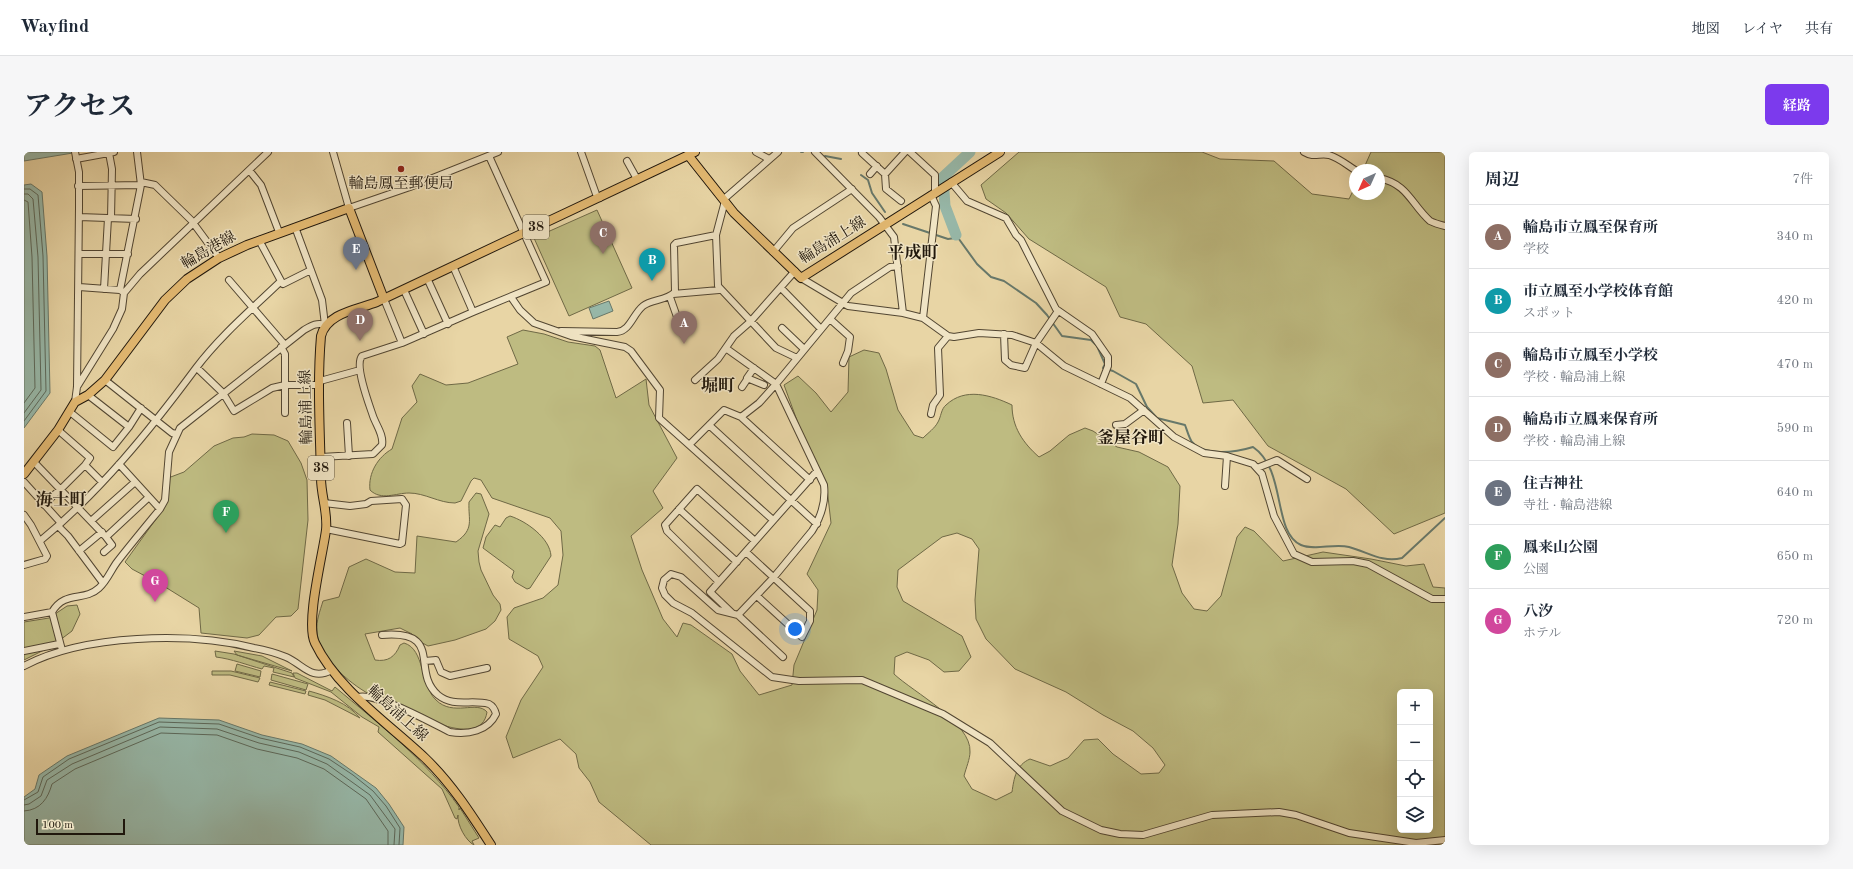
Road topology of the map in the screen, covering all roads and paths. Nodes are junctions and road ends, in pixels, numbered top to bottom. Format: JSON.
{"nodes":[{"id":1,"x":112,"y":152,"type":"edge"},
{"id":2,"x":137,"y":152,"type":"edge"},
{"id":3,"x":268,"y":152,"type":"edge"},
{"id":4,"x":332,"y":152,"type":"edge"},
{"id":5,"x":478,"y":152,"type":"edge"},
{"id":6,"x":498,"y":152,"type":"edge"},
{"id":7,"x":581,"y":152,"type":"edge"},
{"id":8,"x":756,"y":152,"type":"edge"},
{"id":9,"x":777,"y":152,"type":"edge"},
{"id":10,"x":815,"y":152,"type":"edge"},
{"id":11,"x":905,"y":152,"type":"edge"},
{"id":12,"x":910,"y":152,"type":"edge"},
{"id":13,"x":922,"y":152,"type":"edge"},
{"id":14,"x":1000,"y":152,"type":"edge"},
{"id":15,"x":1304,"y":152,"type":"edge"},
{"id":16,"x":690,"y":153,"type":"edge"},
{"id":17,"x":862,"y":153,"type":"edge"},
{"id":18,"x":75,"y":155,"type":"edge"},
{"id":19,"x":489,"y":156,"type":"junction"},
{"id":20,"x":917,"y":158,"type":"junction"},
{"id":21,"x":480,"y":159,"type":"junction"},
{"id":22,"x":769,"y":159,"type":"junction"},
{"id":23,"x":627,"y":161,"type":"dead end"},
{"id":24,"x":876,"y":166,"type":"junction"},
{"id":25,"x":1349,"y":166,"type":"edge"},
{"id":26,"x":249,"y":170,"type":"junction"},
{"id":27,"x":870,"y":174,"type":"dead end"},
{"id":28,"x":885,"y":174,"type":"junction"},
{"id":29,"x":637,"y":179,"type":"junction"},
{"id":30,"x":1385,"y":179,"type":"edge"},
{"id":31,"x":951,"y":182,"type":"junction"},
{"id":32,"x":141,"y":183,"type":"junction"},
{"id":33,"x":78,"y":186,"type":"junction"},
{"id":34,"x":112,"y":186,"type":"junction"},
{"id":35,"x":852,"y":189,"type":"junction"},
{"id":36,"x":934,"y":193,"type":"junction"},
{"id":37,"x":600,"y":198,"type":"junction"},
{"id":38,"x":724,"y":200,"type":"junction"},
{"id":39,"x":901,"y":201,"type":"dead end"},
{"id":40,"x":349,"y":208,"type":"junction"},
{"id":41,"x":79,"y":217,"type":"junction"},
{"id":42,"x":110,"y":218,"type":"junction"},
{"id":43,"x":136,"y":219,"type":"junction"},
{"id":44,"x":192,"y":223,"type":"junction"},
{"id":45,"x":885,"y":225,"type":"junction"},
{"id":46,"x":295,"y":226,"type":"junction"},
{"id":47,"x":1445,"y":226,"type":"edge"},
{"id":48,"x":279,"y":232,"type":"junction"},
{"id":49,"x":524,"y":233,"type":"junction"},
{"id":50,"x":716,"y":235,"type":"junction"},
{"id":51,"x":259,"y":240,"type":"junction"},
{"id":52,"x":773,"y":252,"type":"junction"},
{"id":53,"x":79,"y":254,"type":"junction"},
{"id":54,"x":106,"y":254,"type":"junction"},
{"id":55,"x":128,"y":254,"type":"junction"},
{"id":56,"x":219,"y":258,"type":"junction"},
{"id":57,"x":453,"y":266,"type":"junction"},
{"id":58,"x":898,"y":266,"type":"junction"},
{"id":59,"x":311,"y":270,"type":"junction"},
{"id":60,"x":795,"y":271,"type":"junction"},
{"id":61,"x":427,"y":278,"type":"junction"},
{"id":62,"x":801,"y":278,"type":"junction"},
{"id":63,"x":229,"y":280,"type":"dead end"},
{"id":64,"x":281,"y":281,"type":"junction"},
{"id":65,"x":79,"y":287,"type":"junction"},
{"id":66,"x":781,"y":288,"type":"junction"},
{"id":67,"x":104,"y":289,"type":"junction"},
{"id":68,"x":404,"y":290,"type":"junction"},
{"id":69,"x":719,"y":290,"type":"junction"},
{"id":70,"x":122,"y":292,"type":"junction"},
{"id":71,"x":671,"y":295,"type":"junction"},
{"id":72,"x":511,"y":297,"type":"junction"},
{"id":73,"x":384,"y":299,"type":"junction"},
{"id":74,"x":842,"y":302,"type":"junction"},
{"id":75,"x":253,"y":308,"type":"junction"},
{"id":76,"x":473,"y":312,"type":"junction"},
{"id":77,"x":1058,"y":312,"type":"junction"},
{"id":78,"x":903,"y":313,"type":"junction"},
{"id":79,"x":923,"y":318,"type":"junction"},
{"id":80,"x":830,"y":319,"type":"junction"},
{"id":81,"x":750,"y":322,"type":"junction"},
{"id":82,"x":448,"y":324,"type":"junction"},
{"id":83,"x":325,"y":325,"type":"junction"},
{"id":84,"x":782,"y":328,"type":"dead end"},
{"id":85,"x":821,"y":329,"type":"junction"},
{"id":86,"x":559,"y":332,"type":"junction"},
{"id":87,"x":424,"y":334,"type":"junction"},
{"id":88,"x":683,"y":334,"type":"dead end"},
{"id":89,"x":1004,"y":334,"type":"junction"},
{"id":90,"x":948,"y":336,"type":"junction"},
{"id":91,"x":402,"y":343,"type":"junction"},
{"id":92,"x":1036,"y":343,"type":"junction"},
{"id":93,"x":283,"y":346,"type":"junction"},
{"id":94,"x":726,"y":349,"type":"junction"},
{"id":95,"x":804,"y":349,"type":"junction"},
{"id":96,"x":797,"y":358,"type":"junction"},
{"id":97,"x":843,"y":363,"type":"dead end"},
{"id":98,"x":196,"y":368,"type":"junction"},
{"id":99,"x":754,"y":368,"type":"junction"},
{"id":100,"x":360,"y":370,"type":"junction"},
{"id":101,"x":748,"y":378,"type":"junction"},
{"id":102,"x":105,"y":380,"type":"junction"},
{"id":103,"x":694,"y":380,"type":"dead end"},
{"id":104,"x":320,"y":383,"type":"junction"},
{"id":105,"x":776,"y":384,"type":"junction"},
{"id":106,"x":1101,"y":384,"type":"junction"},
{"id":107,"x":284,"y":385,"type":"junction"},
{"id":108,"x":764,"y":385,"type":"dead end"},
{"id":109,"x":77,"y":387,"type":"junction"},
{"id":110,"x":742,"y":387,"type":"dead end"},
{"id":111,"x":223,"y":393,"type":"junction"},
{"id":112,"x":88,"y":395,"type":"junction"},
{"id":113,"x":75,"y":402,"type":"junction"},
{"id":114,"x":141,"y":408,"type":"junction"},
{"id":115,"x":1144,"y":410,"type":"junction"},
{"id":116,"x":70,"y":412,"type":"junction"},
{"id":117,"x":285,"y":412,"type":"dead end"},
{"id":118,"x":931,"y":414,"type":"dead end"},
{"id":119,"x":741,"y":417,"type":"junction"},
{"id":120,"x":157,"y":420,"type":"junction"},
{"id":121,"x":347,"y":423,"type":"dead end"},
{"id":122,"x":709,"y":425,"type":"junction"},
{"id":123,"x":1116,"y":425,"type":"dead end"},
{"id":124,"x":129,"y":427,"type":"junction"},
{"id":125,"x":58,"y":430,"type":"junction"},
{"id":126,"x":176,"y":434,"type":"junction"},
{"id":127,"x":689,"y":445,"type":"junction"},
{"id":128,"x":349,"y":456,"type":"junction"},
{"id":129,"x":1227,"y":456,"type":"junction"},
{"id":130,"x":321,"y":457,"type":"junction"},
{"id":131,"x":34,"y":462,"type":"junction"},
{"id":132,"x":119,"y":464,"type":"junction"},
{"id":133,"x":85,"y":465,"type":"junction"},
{"id":134,"x":1257,"y":468,"type":"junction"},
{"id":135,"x":817,"y":471,"type":"junction"},
{"id":136,"x":24,"y":474,"type":"edge"},
{"id":137,"x":1307,"y":479,"type":"dead end"},
{"id":138,"x":810,"y":480,"type":"junction"},
{"id":139,"x":24,"y":482,"type":"edge"},
{"id":140,"x":102,"y":482,"type":"junction"},
{"id":141,"x":135,"y":482,"type":"junction"},
{"id":142,"x":1225,"y":486,"type":"dead end"},
{"id":143,"x":61,"y":489,"type":"junction"},
{"id":144,"x":149,"y":497,"type":"junction"},
{"id":145,"x":791,"y":500,"type":"junction"},
{"id":146,"x":324,"y":503,"type":"junction"},
{"id":147,"x":44,"y":505,"type":"junction"},
{"id":148,"x":78,"y":507,"type":"junction"},
{"id":149,"x":160,"y":509,"type":"junction"},
{"id":150,"x":679,"y":509,"type":"junction"},
{"id":151,"x":24,"y":515,"type":"edge"},
{"id":152,"x":773,"y":520,"type":"junction"},
{"id":153,"x":91,"y":521,"type":"junction"},
{"id":154,"x":60,"y":524,"type":"junction"},
{"id":155,"x":817,"y":524,"type":"junction"},
{"id":156,"x":31,"y":525,"type":"junction"},
{"id":157,"x":24,"y":528,"type":"edge"},
{"id":158,"x":326,"y":529,"type":"junction"},
{"id":159,"x":104,"y":535,"type":"junction"},
{"id":160,"x":40,"y":541,"type":"junction"},
{"id":161,"x":755,"y":541,"type":"junction"},
{"id":162,"x":79,"y":551,"type":"junction"},
{"id":163,"x":104,"y":552,"type":"dead end"},
{"id":164,"x":746,"y":552,"type":"junction"},
{"id":165,"x":737,"y":562,"type":"junction"},
{"id":166,"x":24,"y":565,"type":"edge"},
{"id":167,"x":774,"y":577,"type":"junction"},
{"id":168,"x":719,"y":582,"type":"junction"},
{"id":169,"x":103,"y":583,"type":"junction"},
{"id":170,"x":757,"y":596,"type":"junction"},
{"id":171,"x":1445,"y":599,"type":"edge"},
{"id":172,"x":52,"y":612,"type":"junction"},
{"id":173,"x":735,"y":614,"type":"junction"},
{"id":174,"x":24,"y":617,"type":"edge"},
{"id":175,"x":382,"y":635,"type":"dead end"},
{"id":176,"x":59,"y":644,"type":"junction"},
{"id":177,"x":24,"y":650,"type":"edge"},
{"id":178,"x":62,"y":650,"type":"junction"},
{"id":179,"x":783,"y":657,"type":"dead end"},
{"id":180,"x":425,"y":661,"type":"junction"},
{"id":181,"x":24,"y":666,"type":"edge"},
{"id":182,"x":487,"y":668,"type":"dead end"},
{"id":183,"x":332,"y":670,"type":"junction"},
{"id":184,"x":358,"y":697,"type":"junction"},
{"id":185,"x":1445,"y":840,"type":"edge"},
{"id":186,"x":491,"y":845,"type":"edge"}],
"edges":[{"from":1,"to":18,"type":"street"},
{"from":1,"to":34,"type":"street"},
{"from":2,"to":32,"type":"street"},
{"from":3,"to":26,"type":"street"},
{"from":4,"to":40,"type":"street"},
{"from":5,"to":21,"type":"street"},
{"from":6,"to":19,"type":"street"},
{"from":7,"to":37,"type":"street"},
{"from":8,"to":22,"type":"street"},
{"from":9,"to":22,"type":"street"},
{"from":10,"to":35,"type":"street"},
{"from":11,"to":28,"type":"street"},
{"from":12,"to":20,"type":"street"},
{"from":13,"to":20,"type":"street"},
{"from":14,"to":31,"type":"main road","name":"輪島浦上線"},
{"from":15,"to":25,"type":"street"},
{"from":16,"to":29,"type":"main road","name":"輪島浦上線","number":"38"},
{"from":16,"to":38,"type":"main road","name":"輪島浦上線","number":"38"},
{"from":17,"to":24,"type":"street"},
{"from":18,"to":33,"type":"street"},
{"from":19,"to":21,"type":"street"},
{"from":19,"to":49,"type":"street"},
{"from":20,"to":36,"type":"street"},
{"from":21,"to":40,"type":"street"},
{"from":22,"to":38,"type":"street"},
{"from":23,"to":29,"type":"street"},
{"from":24,"to":27,"type":"street"},
{"from":24,"to":28,"type":"street"},
{"from":26,"to":44,"type":"street"},
{"from":26,"to":48,"type":"street"},
{"from":28,"to":39,"type":"street"},
{"from":29,"to":37,"type":"main road","name":"輪島浦上線","number":"38"},
{"from":30,"to":47,"type":"street"},
{"from":31,"to":36,"type":"main road","name":"輪島浦上線"},
{"from":31,"to":77,"type":"street"},
{"from":32,"to":34,"type":"street"},
{"from":32,"to":43,"type":"street"},
{"from":32,"to":44,"type":"street"},
{"from":33,"to":34,"type":"street"},
{"from":33,"to":41,"type":"street"},
{"from":34,"to":42,"type":"street"},
{"from":35,"to":45,"type":"street"},
{"from":35,"to":52,"type":"street"},
{"from":36,"to":45,"type":"main road","name":"輪島浦上線"},
{"from":36,"to":79,"type":"street"},
{"from":37,"to":49,"type":"main road","name":"輪島浦上線","number":"38"},
{"from":38,"to":50,"type":"street"},
{"from":38,"to":52,"type":"main road","name":"輪島浦上線","number":"38"},
{"from":40,"to":46,"type":"main road","name":"輪島港線"},
{"from":40,"to":73,"type":"main road"},
{"from":41,"to":42,"type":"street"},
{"from":41,"to":53,"type":"street"},
{"from":42,"to":43,"type":"street"},
{"from":42,"to":54,"type":"street"},
{"from":43,"to":55,"type":"street"},
{"from":44,"to":56,"type":"street"},
{"from":44,"to":70,"type":"street"},
{"from":45,"to":58,"type":"street"},
{"from":45,"to":62,"type":"main road","name":"輪島浦上線"},
{"from":46,"to":48,"type":"main road","name":"輪島港線"},
{"from":46,"to":59,"type":"street"},
{"from":48,"to":51,"type":"main road","name":"輪島港線"},
{"from":49,"to":57,"type":"main road","name":"輪島浦上線","number":"38"},
{"from":49,"to":72,"type":"street"},
{"from":50,"to":69,"type":"street"},
{"from":50,"to":71,"type":"street"},
{"from":51,"to":56,"type":"main road","name":"輪島港線"},
{"from":51,"to":64,"type":"street"},
{"from":52,"to":60,"type":"main road","name":"輪島浦上線","number":"38"},
{"from":53,"to":54,"type":"street"},
{"from":53,"to":65,"type":"street"},
{"from":54,"to":55,"type":"street"},
{"from":54,"to":67,"type":"street"},
{"from":55,"to":70,"type":"street"},
{"from":56,"to":102,"type":"main road","name":"輪島港線"},
{"from":57,"to":61,"type":"main road","name":"輪島浦上線","number":"38"},
{"from":57,"to":76,"type":"street"},
{"from":58,"to":74,"type":"street"},
{"from":58,"to":78,"type":"street"},
{"from":59,"to":64,"type":"street"},
{"from":59,"to":83,"type":"street"},
{"from":60,"to":62,"type":"main road","name":"輪島浦上線","number":"38"},
{"from":60,"to":66,"type":"street"},
{"from":61,"to":68,"type":"main road","name":"輪島浦上線","number":"38"},
{"from":61,"to":82,"type":"street"},
{"from":62,"to":74,"type":"street"},
{"from":63,"to":75,"type":"street"},
{"from":64,"to":75,"type":"street"},
{"from":65,"to":67,"type":"street"},
{"from":65,"to":109,"type":"street"},
{"from":66,"to":81,"type":"street"},
{"from":66,"to":85,"type":"street"},
{"from":67,"to":70,"type":"street"},
{"from":68,"to":73,"type":"main road","name":"輪島浦上線","number":"38"},
{"from":68,"to":87,"type":"street"},
{"from":69,"to":71,"type":"street"},
{"from":69,"to":81,"type":"street"},
{"from":70,"to":109,"type":"street"},
{"from":71,"to":86,"type":"street"},
{"from":71,"to":88,"type":"street"},
{"from":72,"to":76,"type":"street"},
{"from":72,"to":86,"type":"street"},
{"from":73,"to":83,"type":"main road","name":"輪島浦上線","number":"38"},
{"from":73,"to":91,"type":"street"},
{"from":74,"to":78,"type":"street"},
{"from":74,"to":80,"type":"street"},
{"from":75,"to":93,"type":"street"},
{"from":75,"to":98,"type":"street"},
{"from":76,"to":82,"type":"street"},
{"from":77,"to":92,"type":"street"},
{"from":77,"to":106,"type":"street"},
{"from":78,"to":79,"type":"street"},
{"from":79,"to":90,"type":"street"},
{"from":80,"to":85,"type":"street"},
{"from":80,"to":97,"type":"street"},
{"from":81,"to":94,"type":"street"},
{"from":81,"to":96,"type":"street"},
{"from":82,"to":87,"type":"street"},
{"from":83,"to":93,"type":"street"},
{"from":83,"to":104,"type":"main road","name":"輪島浦上線","number":"38"},
{"from":84,"to":95,"type":"street"},
{"from":85,"to":95,"type":"street"},
{"from":86,"to":127,"type":"street"},
{"from":87,"to":91,"type":"street"},
{"from":89,"to":90,"type":"street"},
{"from":89,"to":92,"type":"street"},
{"from":89,"to":92,"type":"street"},
{"from":90,"to":118,"type":"street"},
{"from":91,"to":100,"type":"street"},
{"from":92,"to":106,"type":"street"},
{"from":93,"to":107,"type":"street"},
{"from":93,"to":111,"type":"street"},
{"from":94,"to":99,"type":"street"},
{"from":94,"to":103,"type":"street"},
{"from":95,"to":96,"type":"street"},
{"from":96,"to":105,"type":"street"},
{"from":98,"to":111,"type":"street"},
{"from":98,"to":120,"type":"street"},
{"from":99,"to":101,"type":"street"},
{"from":99,"to":105,"type":"street"},
{"from":100,"to":104,"type":"street"},
{"from":100,"to":128,"type":"street"},
{"from":101,"to":108,"type":"street"},
{"from":101,"to":110,"type":"street"},
{"from":102,"to":112,"type":"main road","name":"輪島港線"},
{"from":102,"to":114,"type":"street"},
{"from":104,"to":107,"type":"street"},
{"from":104,"to":130,"type":"main road","name":"輪島浦上線","number":"38"},
{"from":105,"to":119,"type":"street"},
{"from":105,"to":135,"type":"street"},
{"from":106,"to":115,"type":"street"},
{"from":107,"to":111,"type":"street"},
{"from":107,"to":117,"type":"street"},
{"from":109,"to":113,"type":"street"},
{"from":111,"to":126,"type":"street"},
{"from":112,"to":113,"type":"main road","name":"輪島港線"},
{"from":112,"to":124,"type":"street"},
{"from":113,"to":116,"type":"main road"},
{"from":114,"to":120,"type":"street"},
{"from":114,"to":124,"type":"street"},
{"from":115,"to":123,"type":"street"},
{"from":115,"to":129,"type":"street"},
{"from":116,"to":124,"type":"street"},
{"from":116,"to":125,"type":"main road"},
{"from":119,"to":122,"type":"street"},
{"from":119,"to":138,"type":"street"},
{"from":120,"to":126,"type":"street"},
{"from":120,"to":132,"type":"street"},
{"from":121,"to":128,"type":"street"},
{"from":122,"to":127,"type":"street"},
{"from":122,"to":145,"type":"street"},
{"from":125,"to":131,"type":"main road"},
{"from":125,"to":133,"type":"street"},
{"from":126,"to":149,"type":"street"},
{"from":127,"to":152,"type":"street"},
{"from":128,"to":130,"type":"street"},
{"from":129,"to":134,"type":"street"},
{"from":129,"to":142,"type":"street"},
{"from":130,"to":146,"type":"main road","name":"輪島浦上線","number":"38"},
{"from":131,"to":136,"type":"main road"},
{"from":131,"to":143,"type":"street"},
{"from":132,"to":140,"type":"street"},
{"from":132,"to":141,"type":"street"},
{"from":133,"to":140,"type":"street"},
{"from":133,"to":143,"type":"street"},
{"from":134,"to":137,"type":"street"},
{"from":134,"to":171,"type":"street"},
{"from":135,"to":138,"type":"street"},
{"from":135,"to":155,"type":"street"},
{"from":138,"to":145,"type":"street"},
{"from":139,"to":147,"type":"street"},
{"from":140,"to":148,"type":"street"},
{"from":141,"to":144,"type":"street"},
{"from":141,"to":153,"type":"street"},
{"from":143,"to":147,"type":"street"},
{"from":143,"to":148,"type":"street"},
{"from":144,"to":149,"type":"street"},
{"from":144,"to":159,"type":"street"},
{"from":145,"to":152,"type":"street"},
{"from":145,"to":155,"type":"street"},
{"from":146,"to":158,"type":"main road","name":"輪島浦上線","number":"38"},
{"from":146,"to":158,"type":"street"},
{"from":147,"to":154,"type":"street"},
{"from":148,"to":153,"type":"street"},
{"from":148,"to":154,"type":"street"},
{"from":149,"to":169,"type":"street"},
{"from":150,"to":161,"type":"street"},
{"from":150,"to":165,"type":"street"},
{"from":150,"to":168,"type":"street"},
{"from":151,"to":156,"type":"street"},
{"from":152,"to":161,"type":"street"},
{"from":153,"to":159,"type":"street"},
{"from":154,"to":160,"type":"street"},
{"from":154,"to":162,"type":"street"},
{"from":155,"to":167,"type":"street"},
{"from":156,"to":157,"type":"street"},
{"from":156,"to":160,"type":"street"},
{"from":158,"to":183,"type":"main road","name":"輪島浦上線","number":"38"},
{"from":159,"to":162,"type":"street"},
{"from":159,"to":163,"type":"street"},
{"from":160,"to":166,"type":"street"},
{"from":161,"to":164,"type":"street"},
{"from":162,"to":169,"type":"street"},
{"from":164,"to":165,"type":"street"},
{"from":164,"to":167,"type":"street"},
{"from":165,"to":168,"type":"street"},
{"from":167,"to":170,"type":"street"},
{"from":167,"to":170,"type":"street"},
{"from":168,"to":173,"type":"street"},
{"from":169,"to":172,"type":"street"},
{"from":170,"to":173,"type":"street"},
{"from":172,"to":174,"type":"street"},
{"from":172,"to":176,"type":"street"},
{"from":173,"to":179,"type":"street"},
{"from":173,"to":185,"type":"street"},
{"from":175,"to":180,"type":"street"},
{"from":176,"to":177,"type":"street"},
{"from":176,"to":178,"type":"street"},
{"from":178,"to":181,"type":"street"},
{"from":178,"to":183,"type":"street"},
{"from":180,"to":182,"type":"street"},
{"from":180,"to":184,"type":"street"},
{"from":183,"to":184,"type":"main road","name":"輪島浦上線","number":"38"},
{"from":184,"to":186,"type":"main road","name":"輪島浦上線","number":"38"}]}
